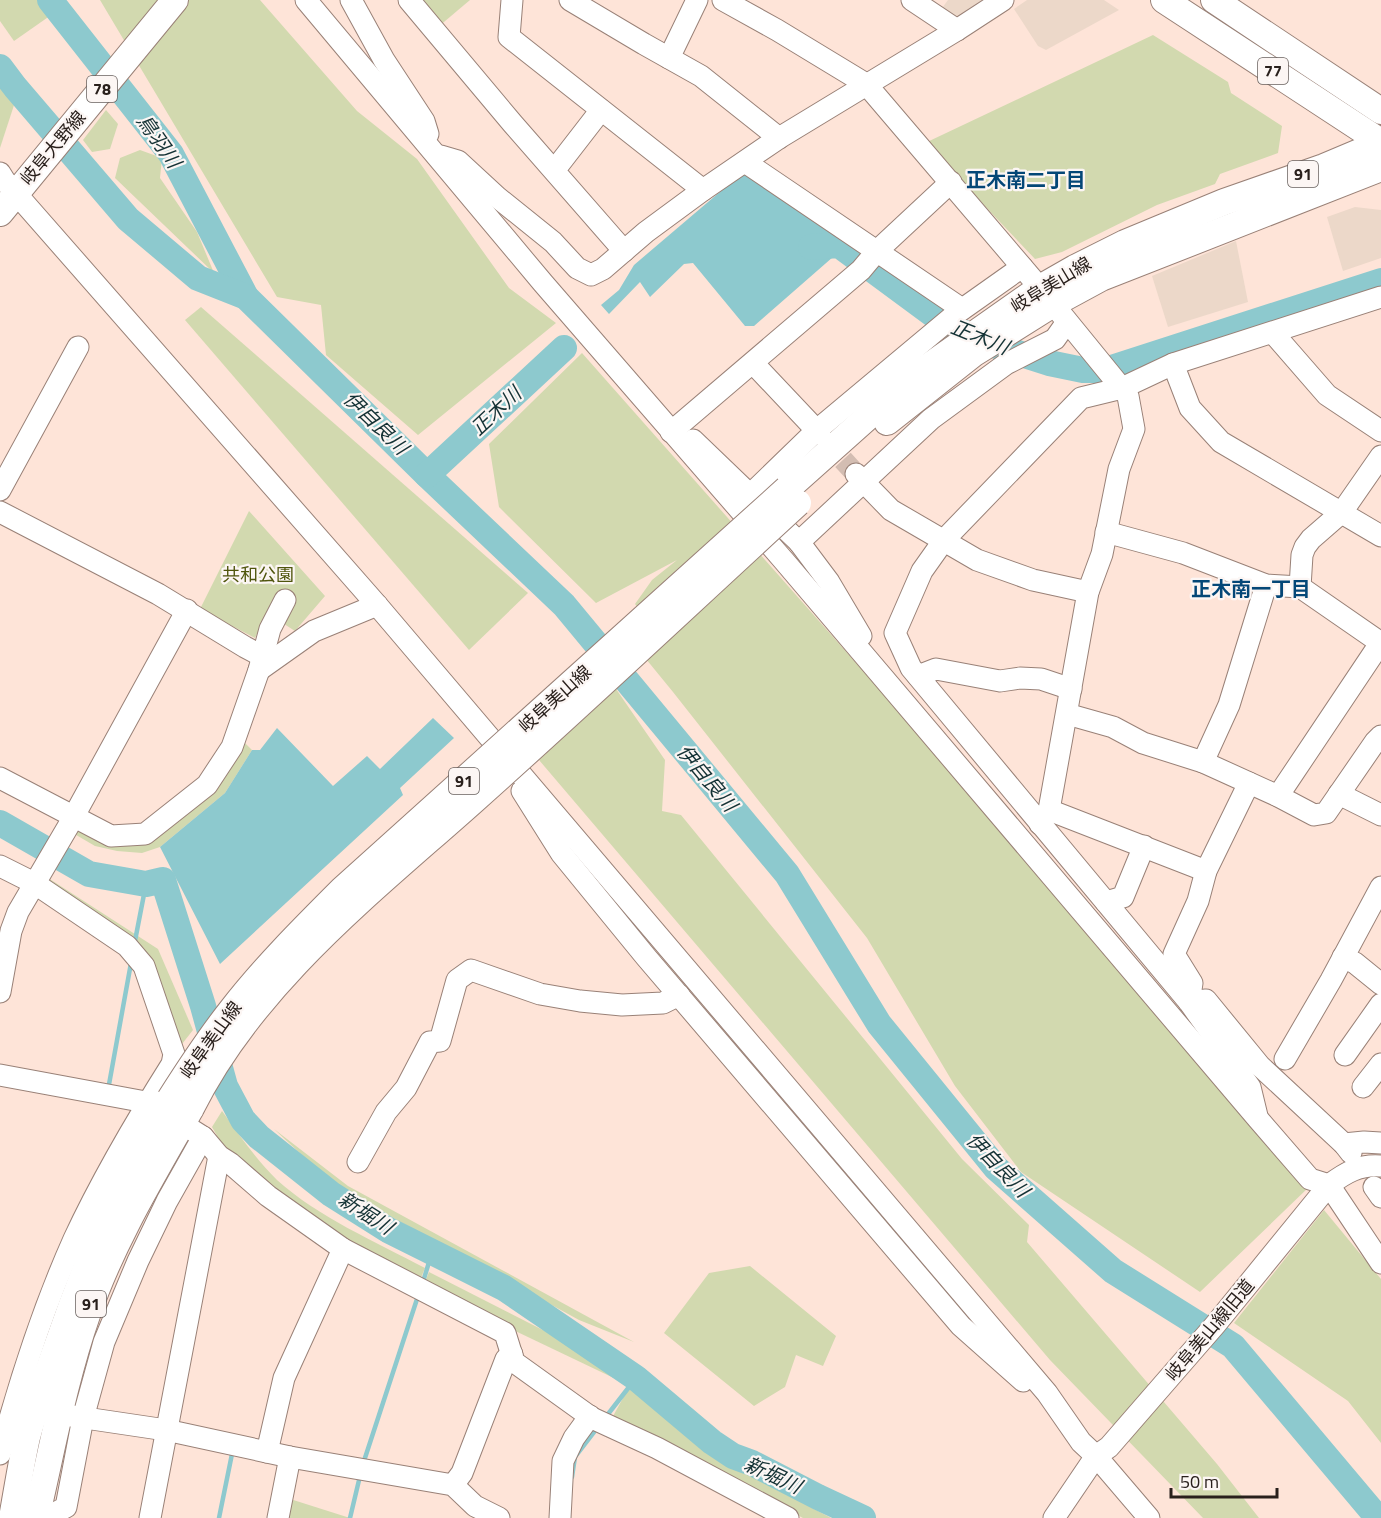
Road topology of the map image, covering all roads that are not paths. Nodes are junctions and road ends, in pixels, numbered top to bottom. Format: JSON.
{"nodes":[{"id":1,"x":156,"y":0,"type":"edge"},
{"id":2,"x":175,"y":0,"type":"edge"},
{"id":3,"x":306,"y":0,"type":"edge"},
{"id":4,"x":351,"y":0,"type":"edge"},
{"id":5,"x":409,"y":0,"type":"edge"},
{"id":6,"x":512,"y":0,"type":"edge"},
{"id":7,"x":570,"y":0,"type":"edge"},
{"id":8,"x":697,"y":0,"type":"edge"},
{"id":9,"x":912,"y":0,"type":"edge"},
{"id":10,"x":1003,"y":0,"type":"edge"},
{"id":11,"x":1164,"y":0,"type":"edge"},
{"id":12,"x":1214,"y":0,"type":"edge"},
{"id":13,"x":736,"y":3,"type":"edge"},
{"id":14,"x":957,"y":30,"type":"junction"},
{"id":15,"x":669,"y":58,"type":"junction"},
{"id":16,"x":866,"y":84,"type":"junction"},
{"id":17,"x":602,"y":110,"type":"junction"},
{"id":18,"x":1381,"y":111,"type":"edge"},
{"id":19,"x":779,"y":138,"type":"junction"},
{"id":20,"x":1381,"y":142,"type":"edge"},
{"id":21,"x":435,"y":154,"type":"junction"},
{"id":22,"x":745,"y":162,"type":"junction"},
{"id":23,"x":560,"y":163,"type":"dead end"},
{"id":24,"x":1381,"y":168,"type":"edge"},
{"id":25,"x":12,"y":180,"type":"edge"},
{"id":26,"x":951,"y":182,"type":"junction"},
{"id":27,"x":704,"y":190,"type":"junction"},
{"id":28,"x":0,"y":213,"type":"edge"},
{"id":29,"x":624,"y":252,"type":"junction"},
{"id":30,"x":870,"y":259,"type":"junction"},
{"id":31,"x":1023,"y":267,"type":"junction"},
{"id":32,"x":1376,"y":304,"type":"edge"},
{"id":33,"x":1054,"y":305,"type":"junction"},
{"id":34,"x":959,"y":311,"type":"junction"},
{"id":35,"x":1273,"y":333,"type":"junction"},
{"id":36,"x":78,"y":347,"type":"dead end"},
{"id":37,"x":753,"y":363,"type":"junction"},
{"id":38,"x":1173,"y":364,"type":"junction"},
{"id":39,"x":1122,"y":388,"type":"junction"},
{"id":40,"x":1381,"y":431,"type":"edge"},
{"id":41,"x":670,"y":432,"type":"junction"},
{"id":42,"x":819,"y":432,"type":"junction"},
{"id":43,"x":1381,"y":456,"type":"edge"},
{"id":44,"x":859,"y":478,"type":"junction"},
{"id":45,"x":0,"y":490,"type":"edge"},
{"id":46,"x":752,"y":494,"type":"junction"},
{"id":47,"x":0,"y":512,"type":"edge"},
{"id":48,"x":1342,"y":512,"type":"junction"},
{"id":49,"x":1106,"y":532,"type":"junction"},
{"id":50,"x":1381,"y":536,"type":"edge"},
{"id":51,"x":944,"y":540,"type":"junction"},
{"id":52,"x":799,"y":542,"type":"junction"},
{"id":53,"x":1266,"y":585,"type":"junction"},
{"id":54,"x":1300,"y":587,"type":"junction"},
{"id":55,"x":1088,"y":592,"type":"junction"},
{"id":56,"x":285,"y":600,"type":"dead end"},
{"id":57,"x":377,"y":605,"type":"junction"},
{"id":58,"x":187,"y":610,"type":"junction"},
{"id":59,"x":1381,"y":643,"type":"edge"},
{"id":60,"x":261,"y":663,"type":"junction"},
{"id":61,"x":874,"y":667,"type":"junction"},
{"id":62,"x":1374,"y":670,"type":"edge"},
{"id":63,"x":918,"y":676,"type":"junction"},
{"id":64,"x":1071,"y":689,"type":"junction"},
{"id":65,"x":1067,"y":714,"type":"junction"},
{"id":66,"x":1379,"y":741,"type":"edge"},
{"id":67,"x":1203,"y":762,"type":"junction"},
{"id":68,"x":0,"y":778,"type":"edge"},
{"id":69,"x":513,"y":778,"type":"dead end"},
{"id":70,"x":1248,"y":783,"type":"junction"},
{"id":71,"x":1339,"y":794,"type":"junction"},
{"id":72,"x":1278,"y":796,"type":"junction"},
{"id":73,"x":1381,"y":815,"type":"edge"},
{"id":74,"x":1044,"y":817,"type":"junction"},
{"id":75,"x":70,"y":821,"type":"junction"},
{"id":76,"x":1144,"y":846,"type":"junction"},
{"id":77,"x":0,"y":866,"type":"edge"},
{"id":78,"x":1206,"y":871,"type":"junction"},
{"id":79,"x":35,"y":880,"type":"junction"},
{"id":80,"x":1381,"y":887,"type":"edge"},
{"id":81,"x":1106,"y":902,"type":"junction"},
{"id":82,"x":1342,"y":957,"type":"junction"},
{"id":83,"x":1381,"y":984,"type":"edge"},
{"id":84,"x":0,"y":992,"type":"edge"},
{"id":85,"x":679,"y":995,"type":"junction"},
{"id":86,"x":1190,"y":1002,"type":"junction"},
{"id":87,"x":1381,"y":1004,"type":"edge"},
{"id":88,"x":1345,"y":1055,"type":"dead end"},
{"id":89,"x":1285,"y":1059,"type":"dead end"},
{"id":90,"x":1381,"y":1064,"type":"edge"},
{"id":91,"x":0,"y":1075,"type":"edge"},
{"id":92,"x":1363,"y":1087,"type":"dead end"},
{"id":93,"x":176,"y":1113,"type":"junction"},
{"id":94,"x":1258,"y":1119,"type":"junction"},
{"id":95,"x":1381,"y":1143,"type":"edge"},
{"id":96,"x":219,"y":1156,"type":"junction"},
{"id":97,"x":358,"y":1162,"type":"dead end"},
{"id":98,"x":1381,"y":1166,"type":"edge"},
{"id":99,"x":1329,"y":1185,"type":"junction"},
{"id":100,"x":343,"y":1249,"type":"junction"},
{"id":101,"x":1381,"y":1263,"type":"edge"},
{"id":102,"x":512,"y":1354,"type":"junction"},
{"id":103,"x":1047,"y":1393,"type":"junction"},
{"id":104,"x":38,"y":1410,"type":"edge"},
{"id":105,"x":590,"y":1416,"type":"junction"},
{"id":106,"x":166,"y":1430,"type":"junction"},
{"id":107,"x":1103,"y":1451,"type":"junction"},
{"id":108,"x":267,"y":1452,"type":"junction"},
{"id":109,"x":0,"y":1454,"type":"edge"},
{"id":110,"x":290,"y":1456,"type":"junction"},
{"id":111,"x":453,"y":1485,"type":"junction"},
{"id":112,"x":0,"y":1503,"type":"edge"},
{"id":113,"x":472,"y":1512,"type":"edge"},
{"id":114,"x":12,"y":1518,"type":"edge"},
{"id":115,"x":36,"y":1518,"type":"edge"},
{"id":116,"x":46,"y":1518,"type":"edge"},
{"id":117,"x":150,"y":1518,"type":"edge"},
{"id":118,"x":278,"y":1518,"type":"edge"},
{"id":119,"x":499,"y":1518,"type":"edge"},
{"id":120,"x":560,"y":1518,"type":"edge"},
{"id":121,"x":788,"y":1518,"type":"edge"},
{"id":122,"x":1054,"y":1518,"type":"edge"},
{"id":123,"x":1149,"y":1518,"type":"edge"}],
"edges":[{"from":1,"to":25,"type":"main road","name":"岐阜大野線","number":"78"},
{"from":2,"to":25,"type":"main road","name":"岐阜大野線","number":"78"},
{"from":3,"to":21,"type":"street"},
{"from":4,"to":21,"type":"street"},
{"from":5,"to":29,"type":"street"},
{"from":6,"to":17,"type":"street"},
{"from":7,"to":15,"type":"street"},
{"from":8,"to":15,"type":"street"},
{"from":9,"to":14,"type":"street"},
{"from":10,"to":14,"type":"street"},
{"from":11,"to":20,"type":"main road","number":"77"},
{"from":12,"to":18,"type":"main road","number":"77"},
{"from":13,"to":16,"type":"street"},
{"from":14,"to":16,"type":"street"},
{"from":15,"to":19,"type":"street"},
{"from":16,"to":19,"type":"street"},
{"from":16,"to":26,"type":"street"},
{"from":17,"to":23,"type":"street"},
{"from":17,"to":27,"type":"street"},
{"from":19,"to":22,"type":"street"},
{"from":20,"to":33,"type":"main road","name":"岐阜美山線","number":"91"},
{"from":21,"to":29,"type":"street"},
{"from":21,"to":41,"type":"street"},
{"from":22,"to":27,"type":"street"},
{"from":22,"to":30,"type":"street"},
{"from":24,"to":33,"type":"main road","name":"岐阜美山線","number":"91"},
{"from":25,"to":28,"type":"main road","name":"岐阜大野線","number":"78"},
{"from":25,"to":57,"type":"street"},
{"from":26,"to":30,"type":"street"},
{"from":26,"to":31,"type":"street"},
{"from":27,"to":29,"type":"street"},
{"from":30,"to":34,"type":"street"},
{"from":30,"to":37,"type":"street"},
{"from":31,"to":33,"type":"street"},
{"from":31,"to":34,"type":"street"},
{"from":32,"to":35,"type":"street"},
{"from":33,"to":39,"type":"street"},
{"from":33,"to":44,"type":"street"},
{"from":33,"to":93,"type":"main road","name":"岐阜美山線","number":"91","bridge":true},
{"from":34,"to":42,"type":"street"},
{"from":35,"to":38,"type":"street"},
{"from":35,"to":40,"type":"street"},
{"from":36,"to":45,"type":"street"},
{"from":37,"to":41,"type":"street"},
{"from":37,"to":42,"type":"street"},
{"from":38,"to":39,"type":"street"},
{"from":38,"to":48,"type":"street"},
{"from":39,"to":49,"type":"street"},
{"from":39,"to":51,"type":"street"},
{"from":41,"to":46,"type":"street"},
{"from":41,"to":61,"type":"street"},
{"from":42,"to":46,"type":"street"},
{"from":43,"to":48,"type":"street"},
{"from":44,"to":51,"type":"street"},
{"from":44,"to":52,"type":"street"},
{"from":46,"to":52,"type":"street"},
{"from":47,"to":58,"type":"street"},
{"from":48,"to":50,"type":"street"},
{"from":48,"to":54,"type":"street"},
{"from":49,"to":53,"type":"street"},
{"from":49,"to":55,"type":"street"},
{"from":51,"to":55,"type":"street"},
{"from":51,"to":63,"type":"street"},
{"from":52,"to":61,"type":"street"},
{"from":53,"to":54,"type":"street"},
{"from":53,"to":67,"type":"street"},
{"from":54,"to":59,"type":"street"},
{"from":55,"to":64,"type":"street"},
{"from":56,"to":60,"type":"street"},
{"from":57,"to":60,"type":"street"},
{"from":57,"to":103,"type":"street"},
{"from":58,"to":60,"type":"street"},
{"from":58,"to":75,"type":"street"},
{"from":59,"to":62,"type":"street"},
{"from":60,"to":75,"type":"street"},
{"from":61,"to":94,"type":"street"},
{"from":62,"to":72,"type":"street"},
{"from":63,"to":64,"type":"street"},
{"from":63,"to":74,"type":"street"},
{"from":64,"to":65,"type":"street"},
{"from":65,"to":67,"type":"street"},
{"from":65,"to":74,"type":"street"},
{"from":66,"to":71,"type":"street"},
{"from":67,"to":70,"type":"street"},
{"from":68,"to":75,"type":"street"},
{"from":69,"to":85,"type":"street"},
{"from":70,"to":72,"type":"street"},
{"from":70,"to":78,"type":"street"},
{"from":71,"to":72,"type":"street"},
{"from":71,"to":73,"type":"street"},
{"from":74,"to":76,"type":"street"},
{"from":74,"to":81,"type":"street"},
{"from":75,"to":79,"type":"street"},
{"from":76,"to":78,"type":"street"},
{"from":76,"to":81,"type":"street"},
{"from":77,"to":79,"type":"street"},
{"from":78,"to":86,"type":"street"},
{"from":79,"to":84,"type":"street"},
{"from":79,"to":93,"type":"street"},
{"from":80,"to":82,"type":"street"},
{"from":81,"to":86,"type":"street"},
{"from":82,"to":83,"type":"street"},
{"from":82,"to":89,"type":"street"},
{"from":85,"to":97,"type":"street"},
{"from":85,"to":103,"type":"street"},
{"from":86,"to":94,"type":"street"},
{"from":86,"to":95,"type":"street"},
{"from":87,"to":88,"type":"street"},
{"from":90,"to":92,"type":"street"},
{"from":91,"to":93,"type":"street"},
{"from":93,"to":96,"type":"street"},
{"from":93,"to":104,"type":"main road","name":"岐阜美山線","number":"91"},
{"from":93,"to":104,"type":"street"},
{"from":93,"to":104,"type":"street"},
{"from":94,"to":99,"type":"street"},
{"from":96,"to":100,"type":"street"},
{"from":96,"to":106,"type":"street"},
{"from":98,"to":99,"type":"street","name":"岐阜美山線旧道"},
{"from":99,"to":101,"type":"street"},
{"from":99,"to":107,"type":"street","name":"岐阜美山線旧道"},
{"from":100,"to":102,"type":"street"},
{"from":100,"to":108,"type":"street"},
{"from":102,"to":105,"type":"street"},
{"from":102,"to":111,"type":"street"},
{"from":103,"to":107,"type":"street"},
{"from":104,"to":106,"type":"street"},
{"from":104,"to":109,"type":"street"},
{"from":104,"to":114,"type":"main road","name":"岐阜美山線","number":"91"},
{"from":104,"to":115,"type":"main road","name":"岐阜美山線","number":"91"},
{"from":104,"to":116,"type":"street"},
{"from":105,"to":120,"type":"street"},
{"from":105,"to":121,"type":"street"},
{"from":106,"to":108,"type":"street"},
{"from":106,"to":117,"type":"street"},
{"from":107,"to":122,"type":"street","name":"岐阜美山線旧道"},
{"from":107,"to":123,"type":"street"},
{"from":108,"to":110,"type":"street"},
{"from":110,"to":111,"type":"street"},
{"from":110,"to":118,"type":"street"},
{"from":111,"to":113,"type":"street"},
{"from":112,"to":114,"type":"street"},
{"from":113,"to":119,"type":"street"}]}
